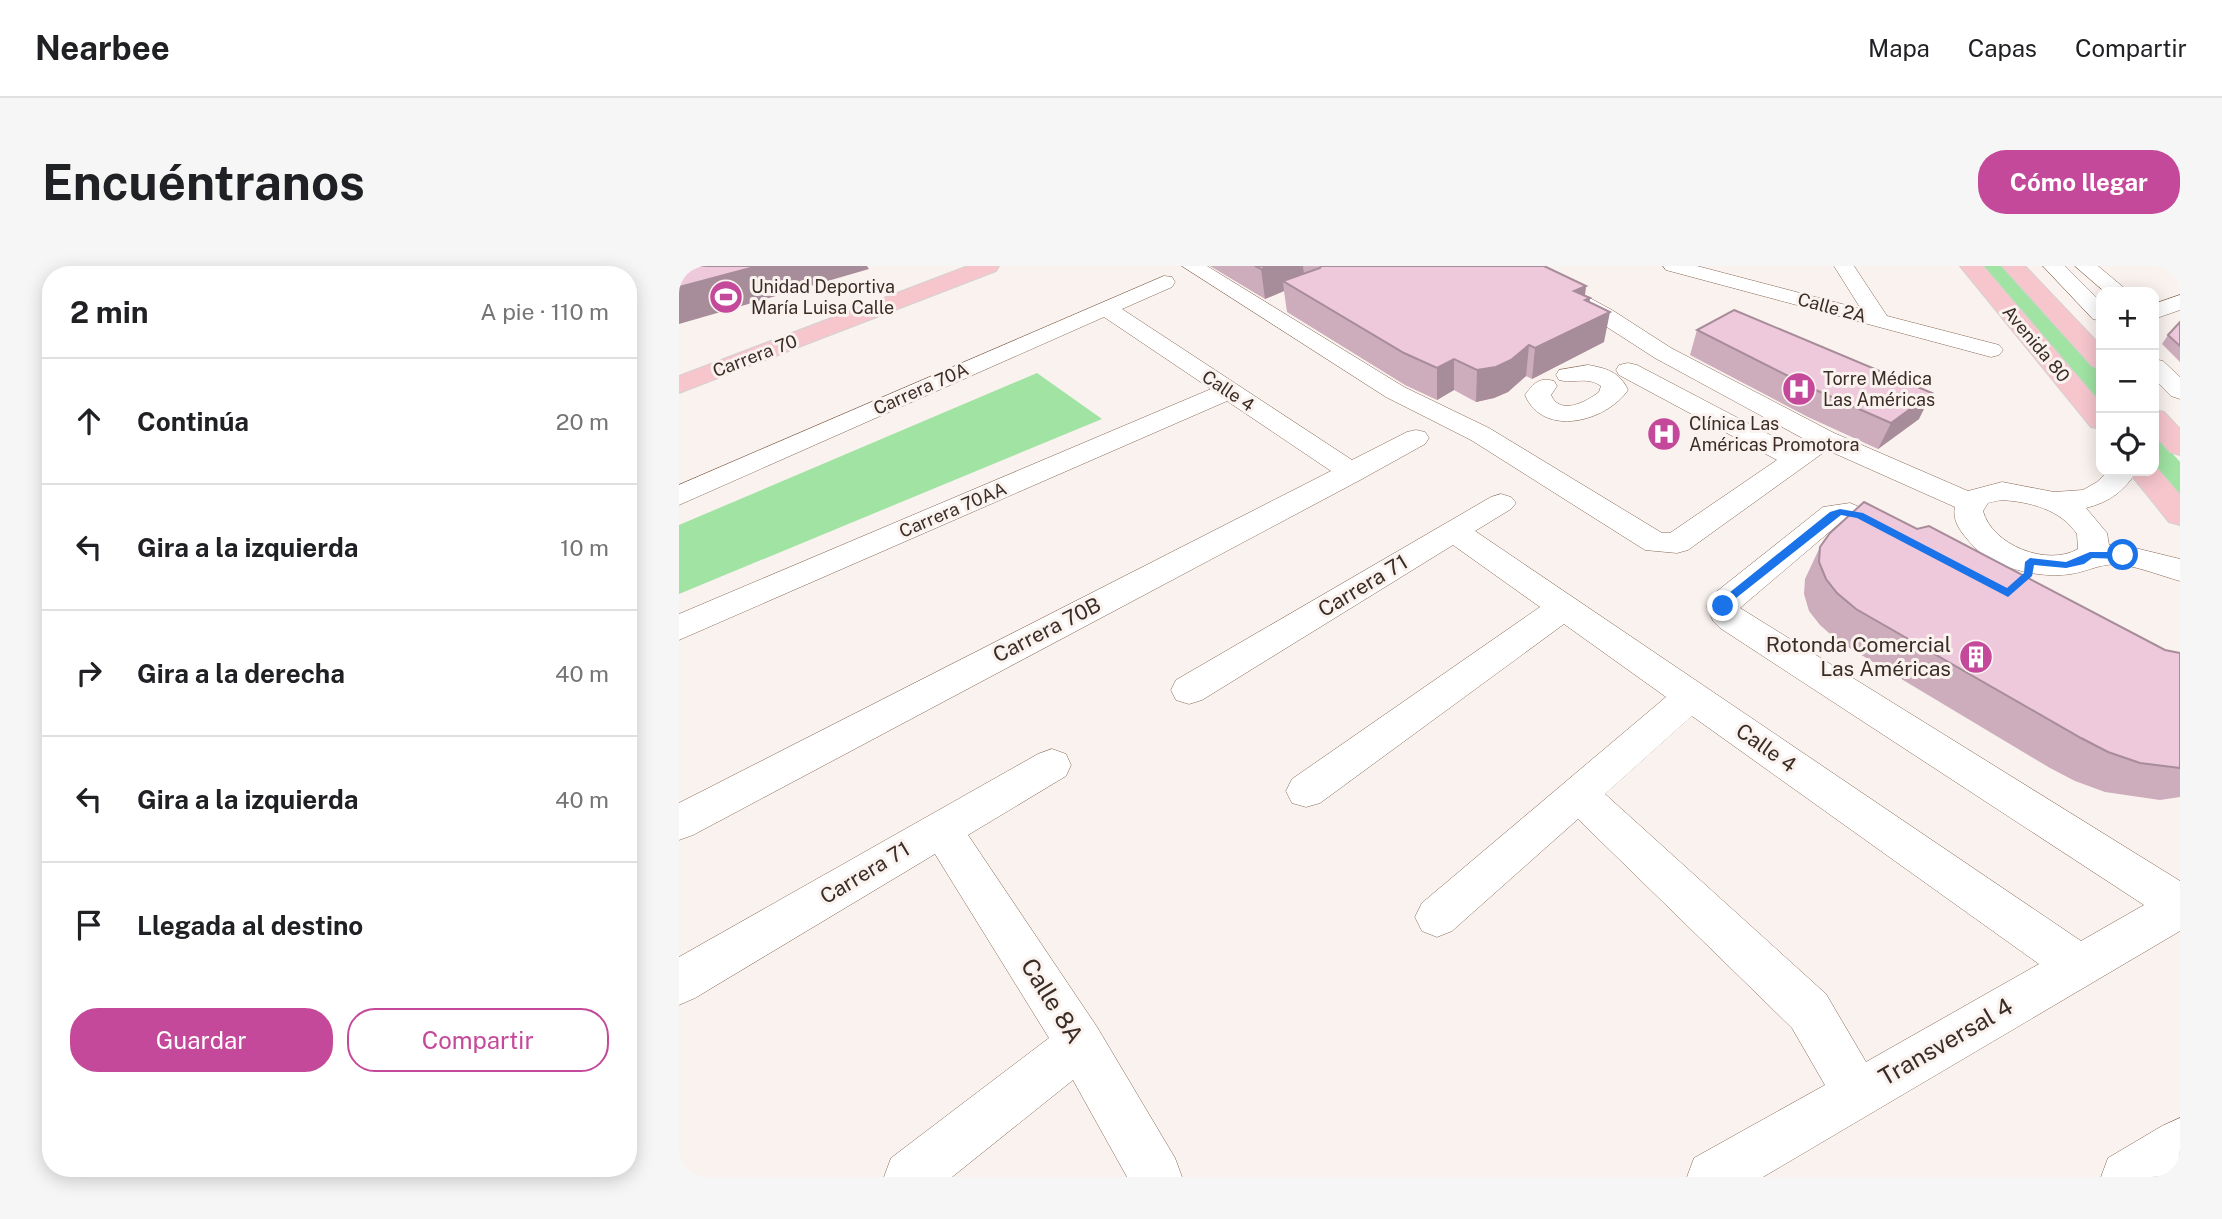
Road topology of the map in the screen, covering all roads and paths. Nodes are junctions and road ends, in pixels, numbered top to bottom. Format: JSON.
{"nodes":[{"id":1,"x":988,"y":266,"type":"edge"},
{"id":2,"x":1192,"y":266,"type":"edge"},
{"id":3,"x":1673,"y":266,"type":"edge"},
{"id":4,"x":1844,"y":266,"type":"edge"},
{"id":5,"x":1971,"y":266,"type":"edge"},
{"id":6,"x":2014,"y":266,"type":"edge"},
{"id":7,"x":2053,"y":266,"type":"edge"},
{"id":8,"x":2085,"y":266,"type":"edge"},
{"id":9,"x":1526,"y":268,"type":"edge"},
{"id":10,"x":1164,"y":282,"type":"dead end"},
{"id":11,"x":2112,"y":287,"type":"edge"},
{"id":12,"x":2180,"y":302,"type":"edge"},
{"id":13,"x":1106,"y":308,"type":"junction"},
{"id":14,"x":2096,"y":309,"type":"edge"},
{"id":15,"x":2159,"y":310,"type":"edge"},
{"id":16,"x":1879,"y":320,"type":"junction"},
{"id":17,"x":2069,"y":327,"type":"junction"},
{"id":18,"x":2096,"y":327,"type":"edge"},
{"id":19,"x":1991,"y":350,"type":"dead end"},
{"id":20,"x":1663,"y":353,"type":"junction"},
{"id":21,"x":2096,"y":356,"type":"edge"},
{"id":22,"x":2165,"y":370,"type":"edge"},
{"id":23,"x":1618,"y":374,"type":"junction"},
{"id":24,"x":679,"y":385,"type":"edge"},
{"id":25,"x":1228,"y":391,"type":"junction"},
{"id":26,"x":2180,"y":391,"type":"edge"},
{"id":27,"x":2096,"y":415,"type":"edge"},
{"id":28,"x":2159,"y":423,"type":"edge"},
{"id":29,"x":1416,"y":439,"type":"dead end"},
{"id":30,"x":1825,"y":439,"type":"junction"},
{"id":31,"x":2180,"y":446,"type":"edge"},
{"id":32,"x":1797,"y":460,"type":"junction"},
{"id":33,"x":1352,"y":473,"type":"junction"},
{"id":34,"x":2119,"y":476,"type":"edge"},
{"id":35,"x":2147,"y":476,"type":"edge"},
{"id":36,"x":679,"y":496,"type":"edge"},
{"id":37,"x":2050,"y":501,"type":"junction"},
{"id":38,"x":1501,"y":503,"type":"dead end"},
{"id":39,"x":1970,"y":503,"type":"junction"},
{"id":40,"x":2180,"y":515,"type":"edge"},
{"id":41,"x":1454,"y":531,"type":"junction"},
{"id":42,"x":1922,"y":548,"type":"edge"},
{"id":43,"x":2090,"y":555,"type":"junction"},
{"id":44,"x":2180,"y":570,"type":"edge"},
{"id":45,"x":1564,"y":607,"type":"junction"},
{"id":46,"x":679,"y":628,"type":"edge"},
{"id":47,"x":1189,"y":690,"type":"dead end"},
{"id":48,"x":1691,"y":696,"type":"junction"},
{"id":49,"x":1052,"y":765,"type":"dead end"},
{"id":50,"x":1306,"y":791,"type":"dead end"},
{"id":51,"x":1578,"y":794,"type":"junction"},
{"id":52,"x":679,"y":823,"type":"edge"},
{"id":53,"x":941,"y":828,"type":"junction"},
{"id":54,"x":2180,"y":907,"type":"edge"},
{"id":55,"x":1437,"y":916,"type":"dead end"},
{"id":56,"x":2078,"y":965,"type":"junction"},
{"id":57,"x":679,"y":982,"type":"edge"},
{"id":58,"x":1080,"y":1044,"type":"junction"},
{"id":59,"x":1857,"y":1094,"type":"junction"},
{"id":60,"x":2180,"y":1144,"type":"edge"},
{"id":61,"x":910,"y":1177,"type":"edge"},
{"id":62,"x":1156,"y":1177,"type":"edge"},
{"id":63,"x":1713,"y":1177,"type":"edge"},
{"id":64,"x":2127,"y":1177,"type":"edge"}],
"edges":[{"from":1,"to":24,"type":"main road","name":"Carrera 70"},
{"from":2,"to":32,"type":"street"},
{"from":3,"to":16,"type":"street","name":"Calle 2A"},
{"from":4,"to":16,"type":"street"},
{"from":5,"to":27,"type":"main road","name":"Avenida 80"},
{"from":6,"to":17,"type":"main road","name":"Avenida 80"},
{"from":7,"to":14,"type":"street"},
{"from":8,"to":11,"type":"street"},
{"from":9,"to":20,"type":"street"},
{"from":10,"to":13,"type":"street","name":"Carrera 70A"},
{"from":12,"to":15,"type":"street"},
{"from":13,"to":25,"type":"street","name":"Calle 4"},
{"from":13,"to":36,"type":"street","name":"Carrera 70A"},
{"from":16,"to":19,"type":"street","name":"Calle 2A"},
{"from":17,"to":18,"type":"main road"},
{"from":17,"to":21,"type":"main road","name":"Avenida 80"},
{"from":20,"to":23,"type":"street"},
{"from":20,"to":30,"type":"street"},
{"from":22,"to":26,"type":"street"},
{"from":23,"to":23,"type":"street"},
{"from":23,"to":32,"type":"street"},
{"from":25,"to":33,"type":"street","name":"Calle 4"},
{"from":25,"to":46,"type":"street","name":"Carrera 70AA"},
{"from":28,"to":31,"type":"main road"},
{"from":29,"to":33,"type":"street","name":"Carrera 70B"},
{"from":30,"to":32,"type":"street"},
{"from":30,"to":39,"type":"street"},
{"from":33,"to":52,"type":"street","name":"Carrera 70B"},
{"from":34,"to":37,"type":"street"},
{"from":35,"to":40,"type":"main road"},
{"from":37,"to":39,"type":"street"},
{"from":37,"to":43,"type":"street"},
{"from":38,"to":41,"type":"street","name":"Carrera 71"},
{"from":39,"to":43,"type":"street"},
{"from":41,"to":45,"type":"street","name":"Calle 4"},
{"from":41,"to":47,"type":"street","name":"Carrera 71"},
{"from":42,"to":54,"type":"street"},
{"from":43,"to":44,"type":"street"},
{"from":45,"to":48,"type":"street","name":"Calle 4"},
{"from":45,"to":50,"type":"street"},
{"from":48,"to":51,"type":"street"},
{"from":48,"to":56,"type":"street","name":"Calle 4"},
{"from":49,"to":53,"type":"street","name":"Carrera 71"},
{"from":51,"to":55,"type":"street"},
{"from":51,"to":59,"type":"street"},
{"from":53,"to":57,"type":"street","name":"Carrera 71"},
{"from":53,"to":58,"type":"street","name":"Calle 8A"},
{"from":54,"to":56,"type":"street","name":"Transversal 4"},
{"from":56,"to":59,"type":"street","name":"Transversal 4"},
{"from":58,"to":61,"type":"street"},
{"from":58,"to":62,"type":"street","name":"Calle 8A"},
{"from":59,"to":63,"type":"street","name":"Transversal 4"},
{"from":60,"to":64,"type":"street"}]}
